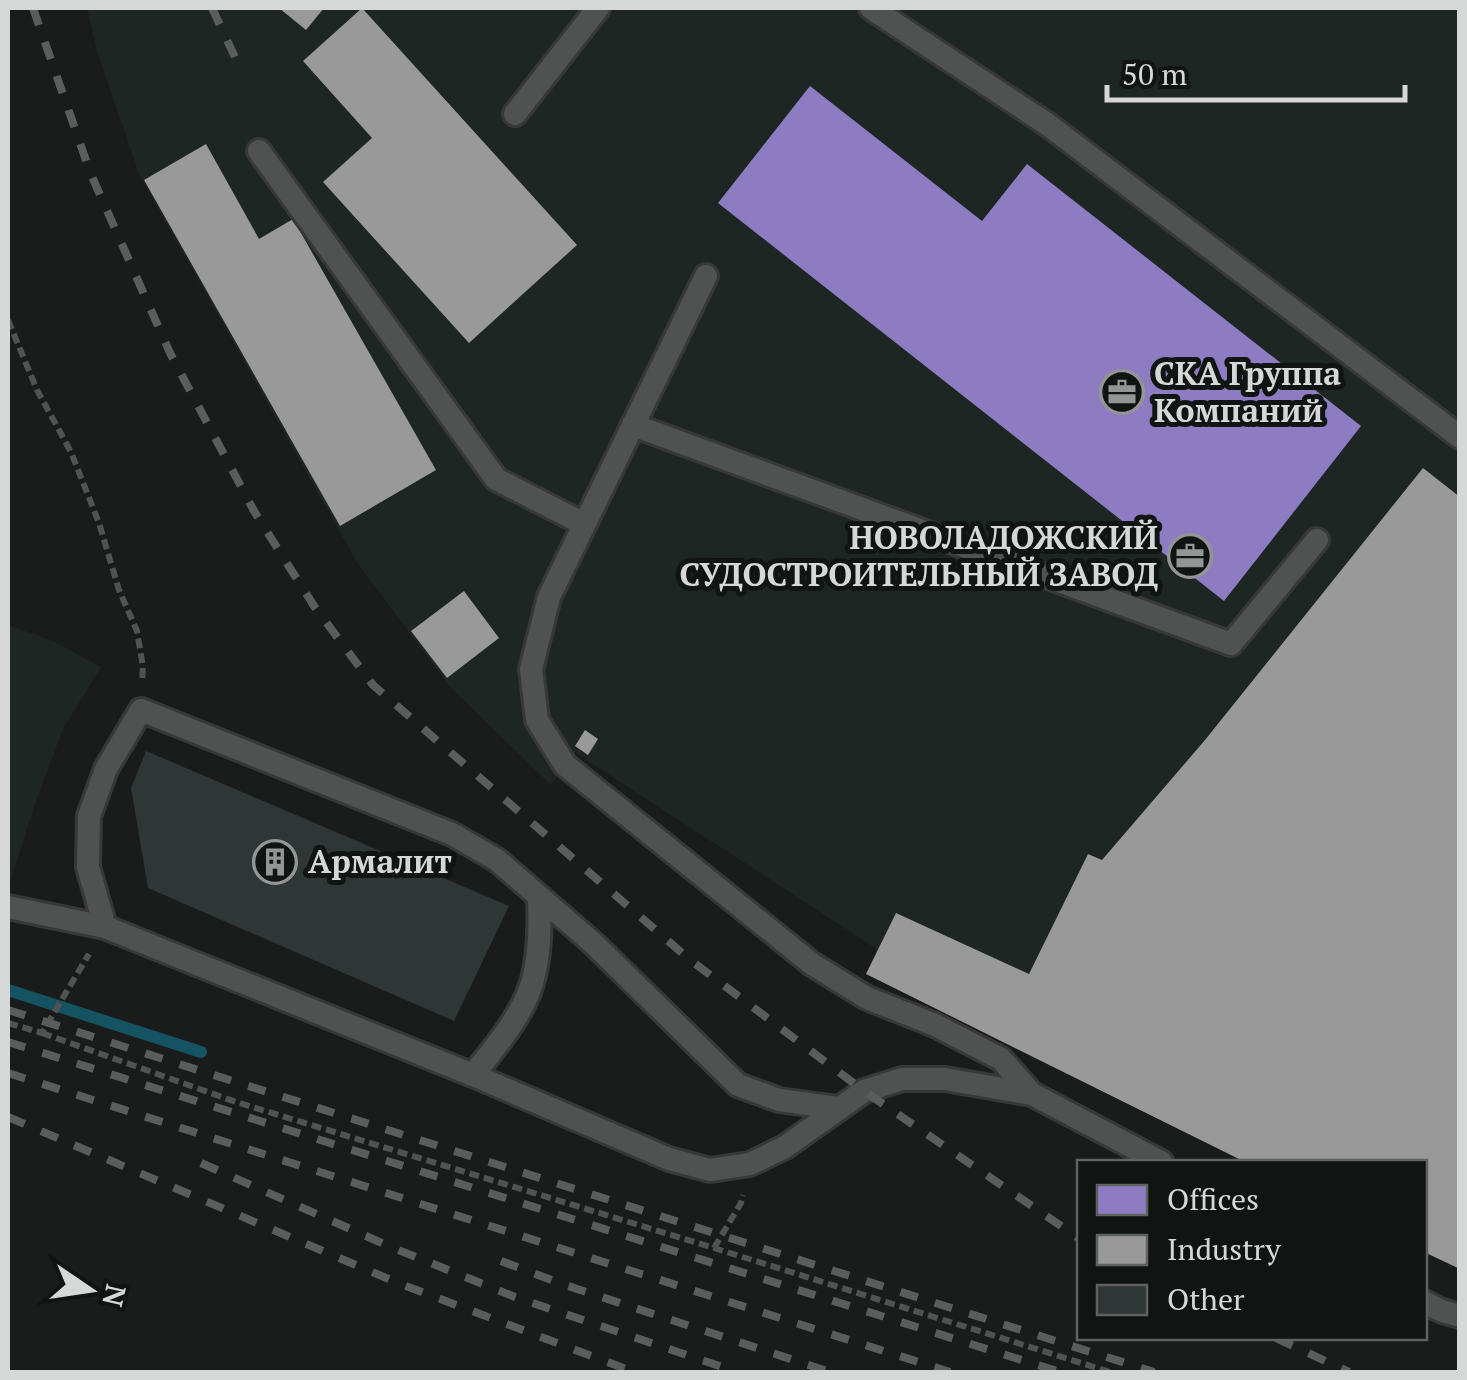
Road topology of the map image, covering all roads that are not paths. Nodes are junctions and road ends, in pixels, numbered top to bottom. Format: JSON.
{"nodes":[{"id":1,"x":598,"y":8,"type":"edge"},
{"id":2,"x":872,"y":8,"type":"edge"},
{"id":3,"x":515,"y":114,"type":"dead end"},
{"id":4,"x":259,"y":150,"type":"dead end"},
{"id":5,"x":706,"y":276,"type":"dead end"},
{"id":6,"x":633,"y":424,"type":"junction"},
{"id":7,"x":1460,"y":437,"type":"edge"},
{"id":8,"x":584,"y":524,"type":"junction"},
{"id":9,"x":1317,"y":540,"type":"dead end"},
{"id":10,"x":539,"y":898,"type":"junction"},
{"id":11,"x":8,"y":907,"type":"edge"},
{"id":12,"x":104,"y":927,"type":"junction"},
{"id":13,"x":473,"y":1076,"type":"junction"},
{"id":14,"x":1032,"y":1094,"type":"junction"},
{"id":15,"x":838,"y":1108,"type":"junction"},
{"id":16,"x":1158,"y":1160,"type":"edge"},
{"id":17,"x":1427,"y":1304,"type":"edge"},
{"id":18,"x":1460,"y":1316,"type":"edge"}],
"edges":[{"from":1,"to":3,"type":"lane"},
{"from":2,"to":7,"type":"lane"},
{"from":4,"to":8,"type":"lane"},
{"from":5,"to":6,"type":"lane"},
{"from":6,"to":8,"type":"lane"},
{"from":6,"to":9,"type":"lane"},
{"from":8,"to":14,"type":"lane"},
{"from":10,"to":12,"type":"lane"},
{"from":10,"to":13,"type":"lane"},
{"from":10,"to":15,"type":"lane"},
{"from":11,"to":12,"type":"lane"},
{"from":12,"to":13,"type":"lane"},
{"from":13,"to":15,"type":"lane"},
{"from":14,"to":15,"type":"lane"},
{"from":14,"to":16,"type":"lane"},
{"from":17,"to":18,"type":"lane"}]}
